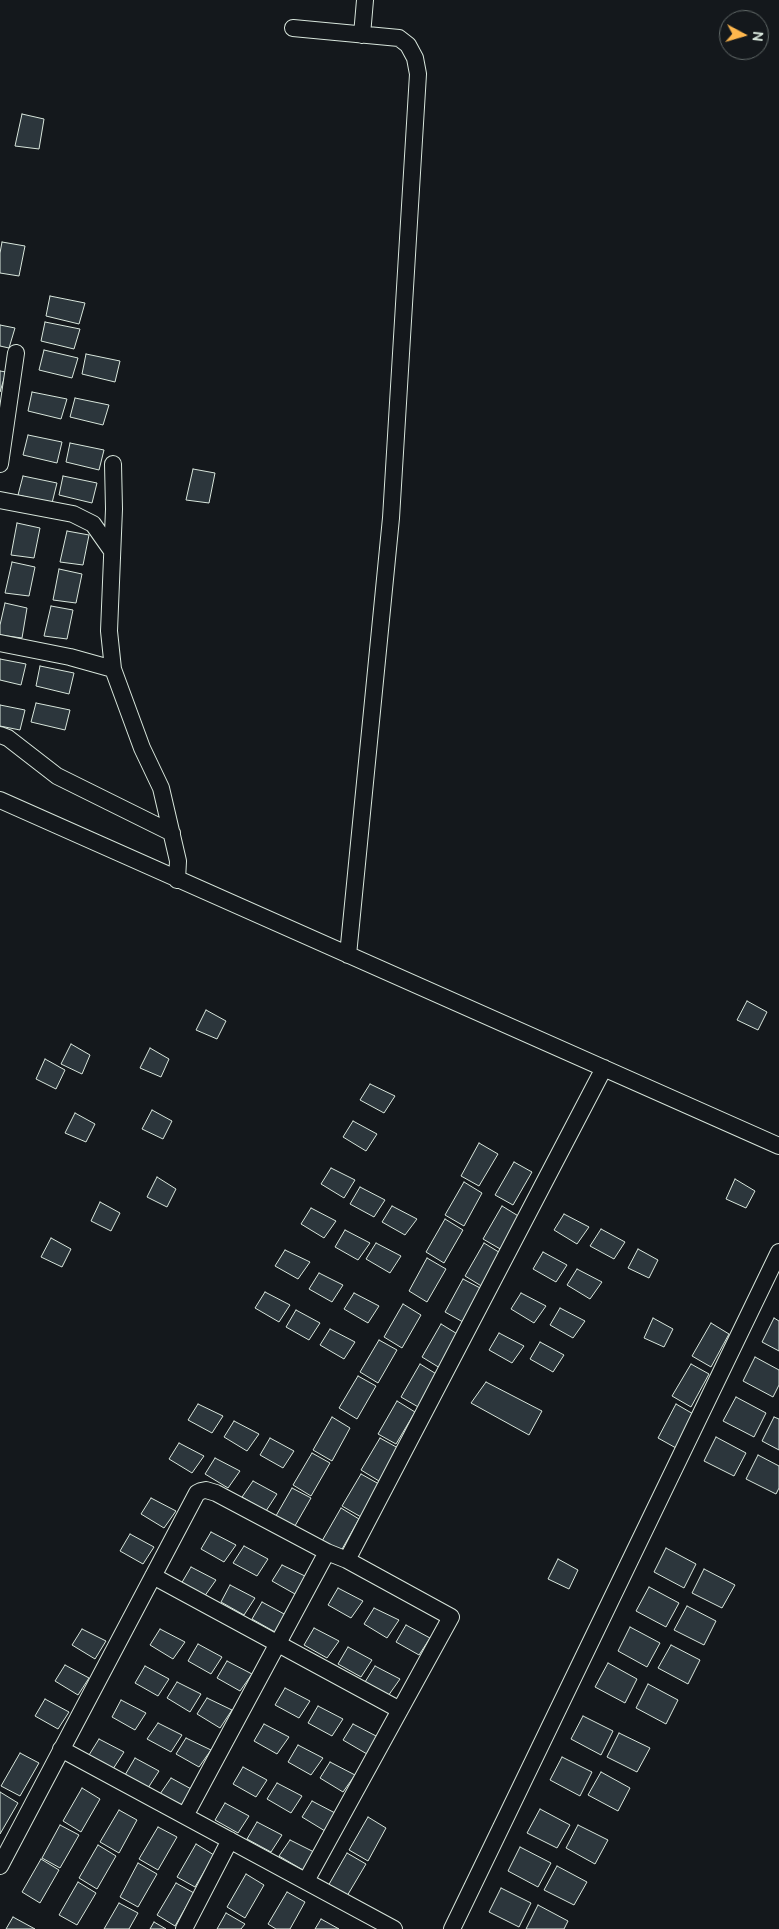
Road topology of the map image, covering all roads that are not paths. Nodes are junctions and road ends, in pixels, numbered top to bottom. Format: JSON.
{"nodes":[{"id":1,"x":365,"y":0,"type":"edge"},
{"id":2,"x":293,"y":28,"type":"dead end"},
{"id":3,"x":362,"y":34,"type":"junction"},
{"id":4,"x":16,"y":353,"type":"dead end"},
{"id":5,"x":0,"y":464,"type":"edge"},
{"id":6,"x":113,"y":464,"type":"dead end"},
{"id":7,"x":0,"y":500,"type":"edge"},
{"id":8,"x":112,"y":551,"type":"junction"},
{"id":9,"x":0,"y":643,"type":"edge"},
{"id":10,"x":113,"y":668,"type":"junction"},
{"id":11,"x":0,"y":735,"type":"edge"},
{"id":12,"x":0,"y":800,"type":"edge"},
{"id":13,"x":172,"y":833,"type":"junction"},
{"id":14,"x":177,"y":880,"type":"junction"},
{"id":15,"x":348,"y":955,"type":"junction"},
{"id":16,"x":604,"y":1068,"type":"junction"},
{"id":17,"x":779,"y":1146,"type":"edge"},
{"id":18,"x":779,"y":1252,"type":"edge"},
{"id":19,"x":326,"y":1552,"type":"junction"},
{"id":20,"x":347,"y":1560,"type":"junction"},
{"id":21,"x":153,"y":1576,"type":"junction"},
{"id":22,"x":277,"y":1643,"type":"junction"},
{"id":23,"x":400,"y":1710,"type":"junction"},
{"id":24,"x":61,"y":1749,"type":"junction"},
{"id":25,"x":185,"y":1816,"type":"junction"},
{"id":26,"x":230,"y":1840,"type":"junction"},
{"id":27,"x":0,"y":1866,"type":"edge"},
{"id":28,"x":306,"y":1881,"type":"junction"},
{"id":29,"x":184,"y":1929,"type":"edge"},
{"id":30,"x":394,"y":1929,"type":"edge"},
{"id":31,"x":452,"y":1929,"type":"edge"}],
"edges":[{"from":1,"to":3,"type":"street"},
{"from":2,"to":3,"type":"street"},
{"from":3,"to":15,"type":"street"},
{"from":4,"to":5,"type":"street"},
{"from":6,"to":8,"type":"street"},
{"from":7,"to":8,"type":"street"},
{"from":8,"to":10,"type":"street"},
{"from":9,"to":10,"type":"street"},
{"from":10,"to":13,"type":"street"},
{"from":11,"to":13,"type":"street"},
{"from":12,"to":14,"type":"street"},
{"from":13,"to":14,"type":"street"},
{"from":14,"to":15,"type":"street"},
{"from":15,"to":16,"type":"street"},
{"from":16,"to":17,"type":"street"},
{"from":16,"to":20,"type":"street"},
{"from":18,"to":31,"type":"street"},
{"from":19,"to":20,"type":"street"},
{"from":19,"to":21,"type":"street"},
{"from":19,"to":22,"type":"street"},
{"from":20,"to":23,"type":"street"},
{"from":21,"to":22,"type":"street"},
{"from":21,"to":24,"type":"street"},
{"from":22,"to":23,"type":"street"},
{"from":22,"to":25,"type":"street"},
{"from":23,"to":28,"type":"street"},
{"from":24,"to":25,"type":"street"},
{"from":24,"to":27,"type":"street"},
{"from":25,"to":26,"type":"street"},
{"from":26,"to":28,"type":"street"},
{"from":26,"to":29,"type":"street"},
{"from":28,"to":30,"type":"street"}]}
